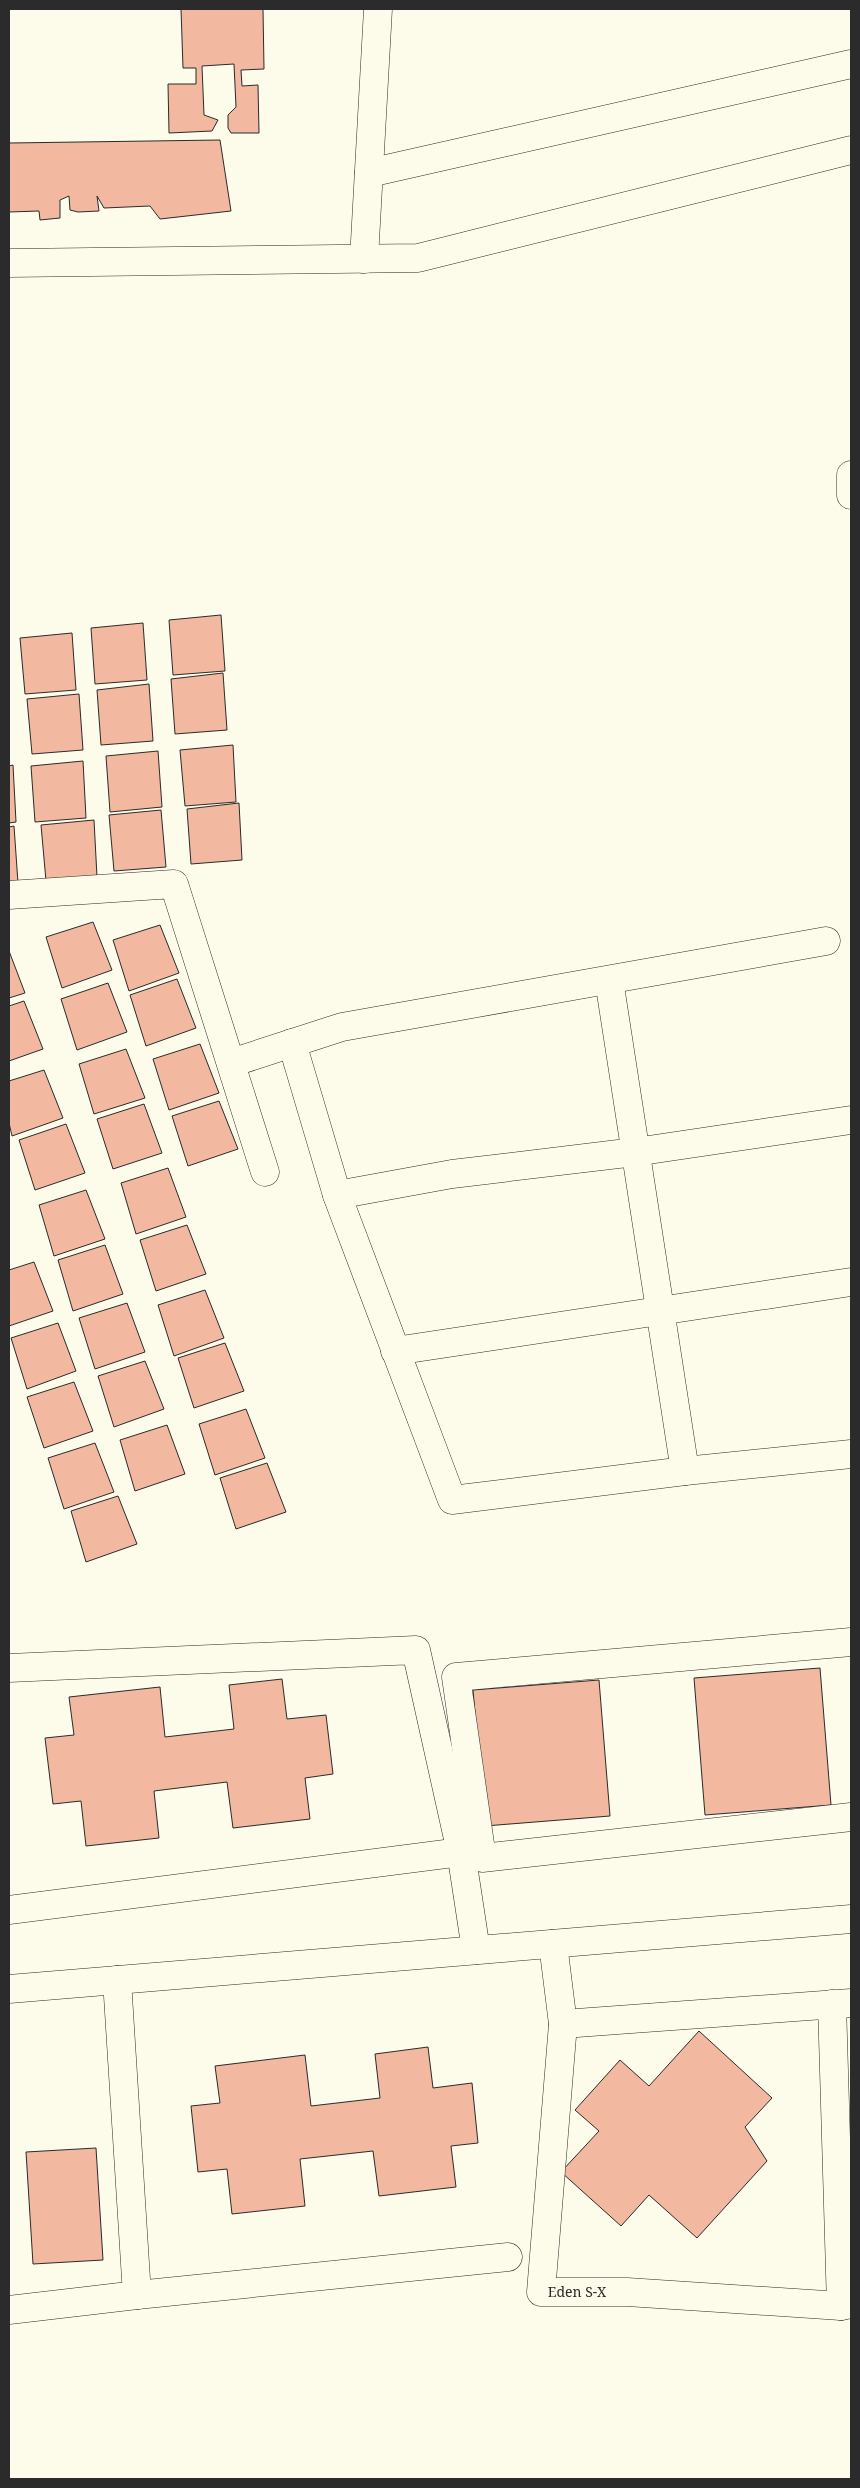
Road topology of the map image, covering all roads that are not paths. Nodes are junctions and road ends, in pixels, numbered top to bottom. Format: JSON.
{"nodes":[{"id":1,"x":378,"y":9,"type":"edge"},
{"id":2,"x":851,"y":64,"type":"edge"},
{"id":3,"x":851,"y":150,"type":"edge"},
{"id":4,"x":369,"y":173,"type":"junction"},
{"id":5,"x":364,"y":259,"type":"junction"},
{"id":6,"x":9,"y":263,"type":"edge"},
{"id":7,"x":851,"y":475,"type":"edge"},
{"id":8,"x":851,"y":495,"type":"edge"},
{"id":9,"x":9,"y":895,"type":"edge"},
{"id":10,"x":826,"y":941,"type":"dead end"},
{"id":11,"x":609,"y":980,"type":"junction"},
{"id":12,"x":292,"y":1043,"type":"junction"},
{"id":13,"x":231,"y":1063,"type":"junction"},
{"id":14,"x":851,"y":1120,"type":"edge"},
{"id":15,"x":635,"y":1152,"type":"junction"},
{"id":16,"x":265,"y":1172,"type":"dead end"},
{"id":17,"x":337,"y":1195,"type":"junction"},
{"id":18,"x":851,"y":1282,"type":"edge"},
{"id":19,"x":660,"y":1309,"type":"junction"},
{"id":20,"x":395,"y":1350,"type":"junction"},
{"id":21,"x":851,"y":1454,"type":"edge"},
{"id":22,"x":685,"y":1471,"type":"junction"},
{"id":23,"x":851,"y":1642,"type":"edge"},
{"id":24,"x":9,"y":1668,"type":"edge"},
{"id":25,"x":851,"y":1817,"type":"edge"},
{"id":26,"x":461,"y":1852,"type":"junction"},
{"id":27,"x":9,"y":1910,"type":"edge"},
{"id":28,"x":851,"y":1919,"type":"edge"},
{"id":29,"x":553,"y":1944,"type":"junction"},
{"id":30,"x":476,"y":1950,"type":"junction"},
{"id":31,"x":117,"y":1980,"type":"junction"},
{"id":32,"x":9,"y":1989,"type":"edge"},
{"id":33,"x":841,"y":2004,"type":"edge"},
{"id":34,"x":563,"y":2024,"type":"junction"},
{"id":35,"x":508,"y":2258,"type":"dead end"},
{"id":36,"x":137,"y":2295,"type":"junction"},
{"id":37,"x":846,"y":2305,"type":"edge"},
{"id":38,"x":9,"y":2310,"type":"edge"}],
"edges":[{"from":1,"to":4,"type":"street"},
{"from":2,"to":4,"type":"street"},
{"from":3,"to":5,"type":"street"},
{"from":4,"to":5,"type":"street"},
{"from":5,"to":6,"type":"street"},
{"from":7,"to":8,"type":"street"},
{"from":9,"to":13,"type":"street"},
{"from":10,"to":11,"type":"street"},
{"from":11,"to":12,"type":"street"},
{"from":11,"to":15,"type":"street"},
{"from":12,"to":13,"type":"street"},
{"from":12,"to":17,"type":"street"},
{"from":13,"to":16,"type":"street"},
{"from":14,"to":15,"type":"street"},
{"from":15,"to":17,"type":"street"},
{"from":15,"to":19,"type":"street"},
{"from":17,"to":20,"type":"street"},
{"from":18,"to":19,"type":"street"},
{"from":19,"to":20,"type":"street"},
{"from":19,"to":22,"type":"street"},
{"from":20,"to":22,"type":"street"},
{"from":21,"to":22,"type":"street"},
{"from":23,"to":25,"type":"street"},
{"from":24,"to":26,"type":"street"},
{"from":26,"to":27,"type":"street"},
{"from":26,"to":30,"type":"street"},
{"from":28,"to":29,"type":"street"},
{"from":29,"to":30,"type":"street"},
{"from":29,"to":34,"type":"street","name":"Eden S-X"},
{"from":30,"to":31,"type":"street"},
{"from":31,"to":32,"type":"street"},
{"from":31,"to":36,"type":"street"},
{"from":33,"to":34,"type":"street"},
{"from":33,"to":37,"type":"street"},
{"from":34,"to":37,"type":"street","name":"Eden S-X"},
{"from":35,"to":36,"type":"street"},
{"from":36,"to":38,"type":"street"}]}
